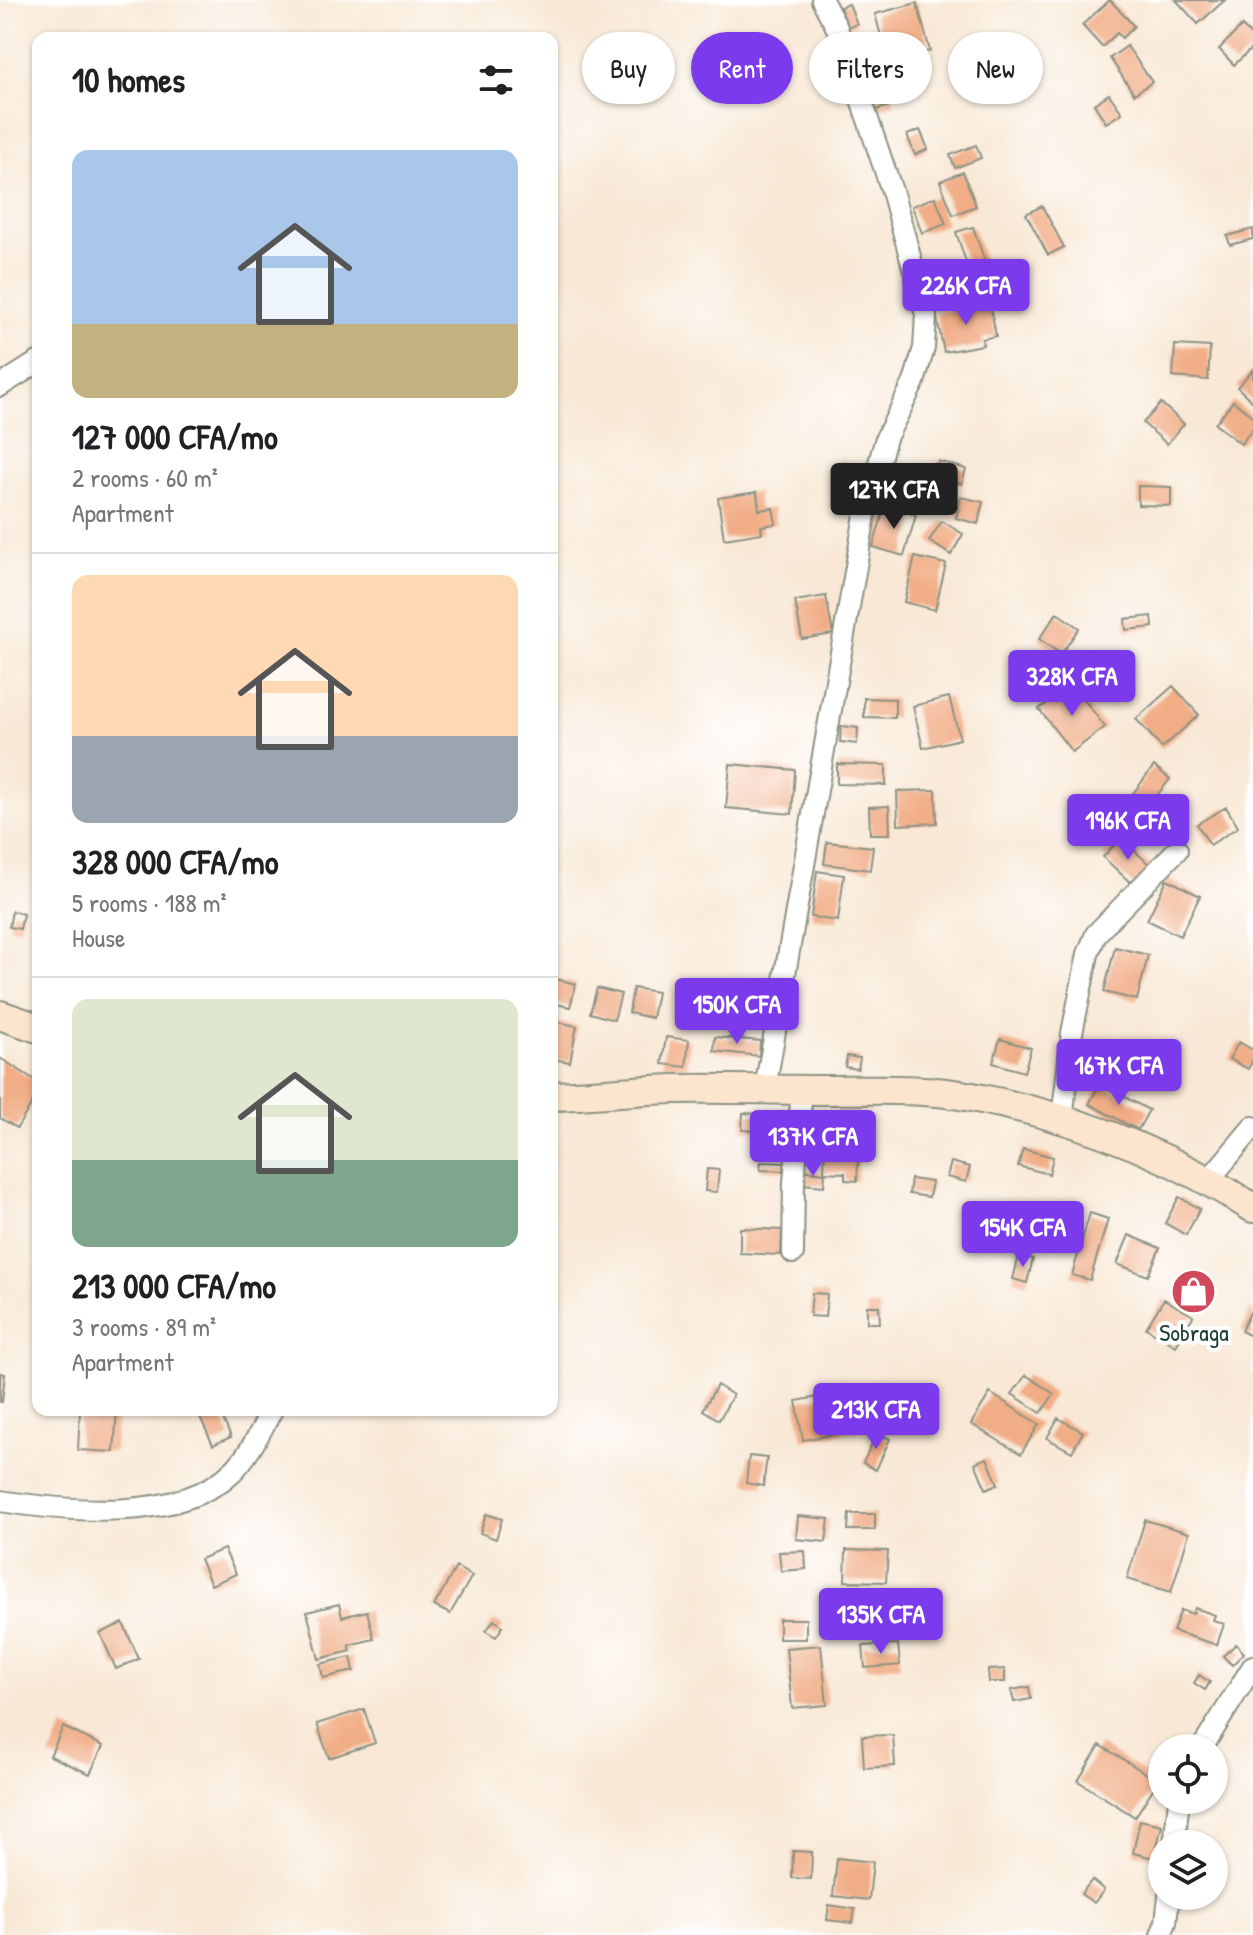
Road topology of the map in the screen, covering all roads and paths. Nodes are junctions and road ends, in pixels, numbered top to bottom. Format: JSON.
{"nodes":[{"id":1,"x":822,"y":0,"type":"edge"},
{"id":2,"x":32,"y":366,"type":"edge"},
{"id":3,"x":0,"y":386,"type":"edge"},
{"id":4,"x":1177,"y":850,"type":"dead end"},
{"id":5,"x":0,"y":1015,"type":"edge"},
{"id":6,"x":32,"y":1026,"type":"edge"},
{"id":7,"x":765,"y":1089,"type":"junction"},
{"id":8,"x":802,"y":1090,"type":"junction"},
{"id":9,"x":558,"y":1096,"type":"edge"},
{"id":10,"x":1062,"y":1119,"type":"junction"},
{"id":11,"x":1253,"y":1127,"type":"edge"},
{"id":12,"x":1209,"y":1180,"type":"junction"},
{"id":13,"x":1253,"y":1208,"type":"edge"},
{"id":14,"x":793,"y":1253,"type":"dead end"},
{"id":15,"x":268,"y":1416,"type":"edge"},
{"id":16,"x":0,"y":1501,"type":"edge"},
{"id":17,"x":1253,"y":1666,"type":"edge"},
{"id":18,"x":1211,"y":1734,"type":"edge"},
{"id":19,"x":1167,"y":1910,"type":"edge"},
{"id":20,"x":1161,"y":1935,"type":"edge"}],
"edges":[{"from":1,"to":7,"type":"street"},
{"from":2,"to":3,"type":"street"},
{"from":4,"to":10,"type":"street"},
{"from":5,"to":6,"type":"street"},
{"from":7,"to":8,"type":"street"},
{"from":7,"to":9,"type":"street"},
{"from":8,"to":10,"type":"street"},
{"from":8,"to":14,"type":"street"},
{"from":10,"to":12,"type":"street"},
{"from":11,"to":12,"type":"street"},
{"from":12,"to":13,"type":"street"},
{"from":15,"to":16,"type":"street"},
{"from":17,"to":18,"type":"street"},
{"from":19,"to":20,"type":"street"}]}
